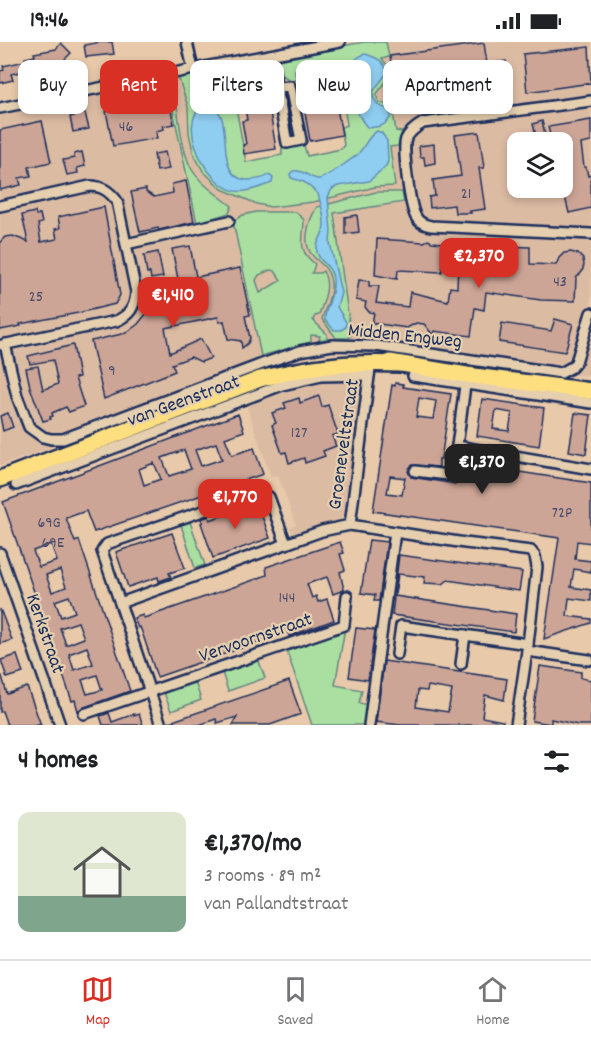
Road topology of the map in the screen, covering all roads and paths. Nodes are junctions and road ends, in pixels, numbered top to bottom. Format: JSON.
{"nodes":[{"id":1,"x":187,"y":42,"type":"edge"},
{"id":2,"x":340,"y":42,"type":"edge"},
{"id":3,"x":271,"y":55,"type":"junction"},
{"id":4,"x":191,"y":60,"type":"edge"},
{"id":5,"x":243,"y":60,"type":"edge"},
{"id":6,"x":272,"y":60,"type":"edge"},
{"id":7,"x":190,"y":70,"type":"edge"},
{"id":8,"x":277,"y":87,"type":"joint"},
{"id":9,"x":591,"y":101,"type":"edge"},
{"id":10,"x":0,"y":108,"type":"edge"},
{"id":11,"x":0,"y":206,"type":"edge"},
{"id":12,"x":229,"y":221,"type":"dead end"},
{"id":13,"x":591,"y":234,"type":"edge"},
{"id":14,"x":126,"y":244,"type":"junction"},
{"id":15,"x":591,"y":313,"type":"edge"},
{"id":16,"x":3,"y":344,"type":"edge"},
{"id":17,"x":371,"y":365,"type":"junction"},
{"id":18,"x":413,"y":376,"type":"dead end"},
{"id":19,"x":466,"y":380,"type":"junction"},
{"id":20,"x":553,"y":388,"type":"junction"},
{"id":21,"x":591,"y":391,"type":"edge"},
{"id":22,"x":591,"y":396,"type":"edge"},
{"id":23,"x":591,"y":403,"type":"edge"},
{"id":24,"x":457,"y":446,"type":"junction"},
{"id":25,"x":591,"y":469,"type":"edge"},
{"id":26,"x":415,"y":471,"type":"dead end"},
{"id":27,"x":0,"y":479,"type":"edge"},
{"id":28,"x":16,"y":485,"type":"dead end"},
{"id":29,"x":350,"y":525,"type":"junction"},
{"id":30,"x":395,"y":532,"type":"junction"},
{"id":31,"x":286,"y":544,"type":"junction"},
{"id":32,"x":0,"y":553,"type":"edge"},
{"id":33,"x":347,"y":596,"type":"dead end"},
{"id":34,"x":120,"y":603,"type":"junction"},
{"id":35,"x":383,"y":622,"type":"junction"},
{"id":36,"x":401,"y":626,"type":"junction"},
{"id":37,"x":465,"y":635,"type":"junction"},
{"id":38,"x":528,"y":648,"type":"junction"},
{"id":39,"x":397,"y":654,"type":"dead end"},
{"id":40,"x":590,"y":660,"type":"dead end"},
{"id":41,"x":461,"y":664,"type":"dead end"},
{"id":42,"x":150,"y":691,"type":"junction"},
{"id":43,"x":84,"y":714,"type":"dead end"},
{"id":44,"x":60,"y":725,"type":"edge"},
{"id":45,"x":161,"y":725,"type":"edge"},
{"id":46,"x":369,"y":725,"type":"edge"},
{"id":47,"x":516,"y":725,"type":"edge"}],
"edges":[{"from":1,"to":4,"type":"street"},
{"from":2,"to":3,"type":"street"},
{"from":3,"to":5,"type":"street"},
{"from":3,"to":6,"type":"street"},
{"from":7,"to":10,"type":"street"},
{"from":8,"to":8,"type":"street"},
{"from":9,"to":13,"type":"street"},
{"from":11,"to":14,"type":"street"},
{"from":12,"to":14,"type":"street"},
{"from":14,"to":16,"type":"street"},
{"from":15,"to":16,"type":"street","name":"Midden Engweg"},
{"from":17,"to":19,"type":"main road","name":"van Geenstraat"},
{"from":17,"to":27,"type":"main road","name":"van Geenstraat"},
{"from":17,"to":28,"type":"street","name":"van Geenstraat"},
{"from":17,"to":29,"type":"street","name":"Groeneveltstraat"},
{"from":18,"to":19,"type":"street","name":"van Geenstraat"},
{"from":19,"to":20,"type":"main road","name":"van Geenstraat"},
{"from":19,"to":23,"type":"street","name":"van Geenstraat"},
{"from":19,"to":24,"type":"street"},
{"from":20,"to":21,"type":"main road","name":"van Geenstraat"},
{"from":20,"to":22,"type":"main road","name":"van Geenstraat"},
{"from":24,"to":25,"type":"street"},
{"from":24,"to":26,"type":"street"},
{"from":29,"to":30,"type":"street","name":"Groeneveltstraat"},
{"from":29,"to":31,"type":"street"},
{"from":30,"to":35,"type":"street"},
{"from":30,"to":38,"type":"street","name":"Groeneveltstraat"},
{"from":31,"to":34,"type":"street"},
{"from":31,"to":34,"type":"street"},
{"from":32,"to":44,"type":"street","name":"Kerkstraat"},
{"from":33,"to":42,"type":"street","name":"Vervoornstraat"},
{"from":34,"to":42,"type":"street"},
{"from":35,"to":36,"type":"street"},
{"from":35,"to":46,"type":"street"},
{"from":36,"to":37,"type":"street"},
{"from":36,"to":39,"type":"street"},
{"from":37,"to":38,"type":"street"},
{"from":37,"to":41,"type":"street"},
{"from":38,"to":40,"type":"street"},
{"from":38,"to":47,"type":"street","name":"Groeneveltstraat"},
{"from":42,"to":43,"type":"street","name":"Vervoornstraat"},
{"from":42,"to":45,"type":"street"}]}
